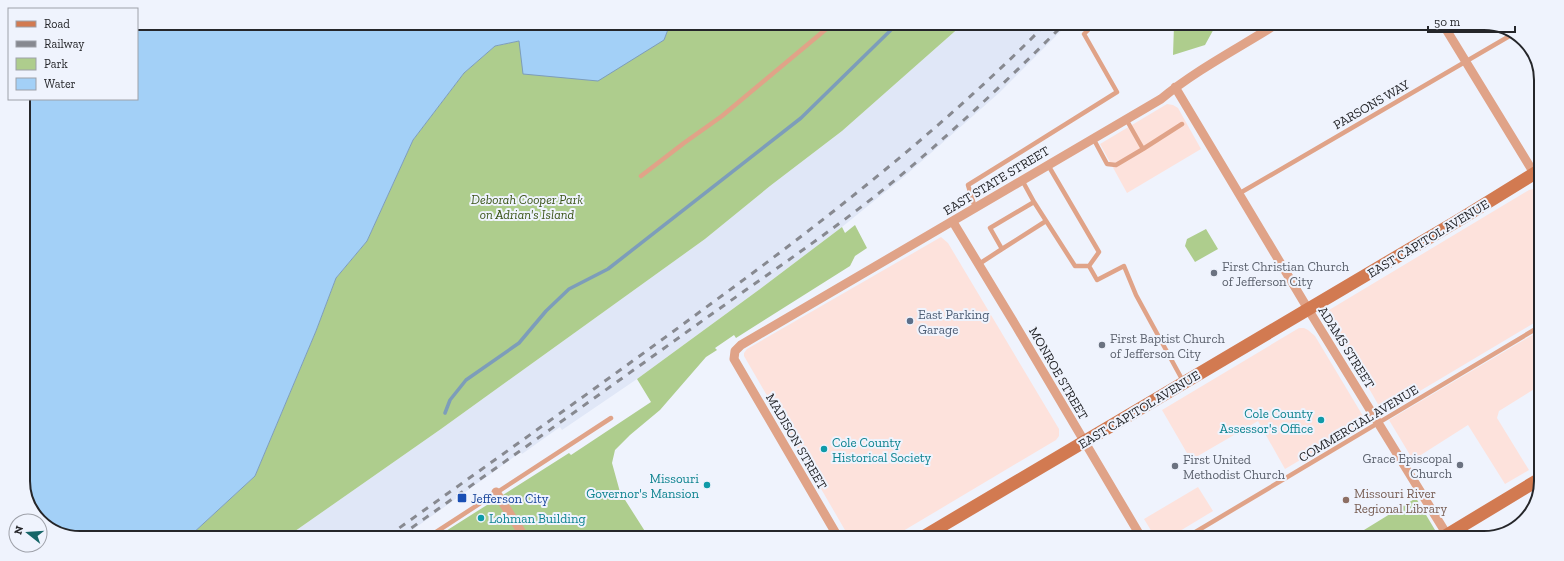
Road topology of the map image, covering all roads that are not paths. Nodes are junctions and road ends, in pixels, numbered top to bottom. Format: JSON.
{"nodes":[{"id":1,"x":825,"y":30,"type":"edge"},
{"id":2,"x":1088,"y":30,"type":"edge"},
{"id":3,"x":1268,"y":30,"type":"edge"},
{"id":4,"x":1446,"y":30,"type":"edge"},
{"id":5,"x":1509,"y":37,"type":"edge"},
{"id":6,"x":1466,"y":62,"type":"junction"},
{"id":7,"x":1175,"y":87,"type":"junction"},
{"id":8,"x":1126,"y":119,"type":"junction"},
{"id":9,"x":1182,"y":124,"type":"dead end"},
{"id":10,"x":1093,"y":138,"type":"junction"},
{"id":11,"x":1143,"y":149,"type":"junction"},
{"id":12,"x":1048,"y":164,"type":"junction"},
{"id":13,"x":1534,"y":170,"type":"edge"},
{"id":14,"x":641,"y":176,"type":"dead end"},
{"id":15,"x":1534,"y":178,"type":"edge"},
{"id":16,"x":1022,"y":180,"type":"junction"},
{"id":17,"x":1240,"y":193,"type":"junction"},
{"id":18,"x":1034,"y":202,"type":"junction"},
{"id":19,"x":975,"y":208,"type":"junction"},
{"id":20,"x":1046,"y":221,"type":"junction"},
{"id":21,"x":953,"y":222,"type":"junction"},
{"id":22,"x":1002,"y":249,"type":"junction"},
{"id":23,"x":979,"y":264,"type":"junction"},
{"id":24,"x":1089,"y":266,"type":"junction"},
{"id":25,"x":1308,"y":309,"type":"junction"},
{"id":26,"x":1534,"y":330,"type":"edge"},
{"id":27,"x":734,"y":359,"type":"joint"},
{"id":28,"x":1184,"y":383,"type":"junction"},
{"id":29,"x":611,"y":418,"type":"dead end"},
{"id":30,"x":1379,"y":423,"type":"junction"},
{"id":31,"x":1084,"y":442,"type":"junction"},
{"id":32,"x":1534,"y":482,"type":"edge"},
{"id":33,"x":496,"y":492,"type":"junction"},
{"id":34,"x":438,"y":531,"type":"edge"},
{"id":35,"x":521,"y":531,"type":"edge"},
{"id":36,"x":834,"y":531,"type":"edge"},
{"id":37,"x":933,"y":531,"type":"edge"},
{"id":38,"x":1137,"y":531,"type":"edge"},
{"id":39,"x":1197,"y":531,"type":"edge"},
{"id":40,"x":1442,"y":531,"type":"edge"},
{"id":41,"x":1456,"y":531,"type":"edge"}],
"edges":[{"from":1,"to":14,"type":"lane"},
{"from":2,"to":19,"type":"lane"},
{"from":3,"to":7,"type":"street","name":"EAST STATE STREET"},
{"from":4,"to":6,"type":"street"},
{"from":5,"to":6,"type":"lane","name":"PARSONS WAY"},
{"from":6,"to":13,"type":"street"},
{"from":6,"to":17,"type":"lane","name":"PARSONS WAY"},
{"from":7,"to":8,"type":"street","name":"EAST STATE STREET"},
{"from":7,"to":17,"type":"street","name":"ADAMS STREET"},
{"from":8,"to":10,"type":"street","name":"EAST STATE STREET"},
{"from":8,"to":11,"type":"lane"},
{"from":9,"to":11,"type":"lane"},
{"from":10,"to":11,"type":"lane"},
{"from":10,"to":12,"type":"street","name":"EAST STATE STREET"},
{"from":12,"to":16,"type":"street","name":"EAST STATE STREET"},
{"from":12,"to":24,"type":"lane"},
{"from":15,"to":25,"type":"street","name":"EAST CAPITOL AVENUE"},
{"from":16,"to":18,"type":"lane"},
{"from":16,"to":19,"type":"street","name":"EAST STATE STREET"},
{"from":17,"to":25,"type":"street","name":"ADAMS STREET"},
{"from":18,"to":20,"type":"lane"},
{"from":18,"to":22,"type":"lane"},
{"from":19,"to":21,"type":"street","name":"EAST STATE STREET"},
{"from":20,"to":22,"type":"lane"},
{"from":20,"to":24,"type":"lane"},
{"from":21,"to":23,"type":"street","name":"MONROE STREET"},
{"from":21,"to":27,"type":"street","name":"EAST STATE STREET"},
{"from":22,"to":23,"type":"lane"},
{"from":23,"to":31,"type":"street","name":"MONROE STREET"},
{"from":24,"to":28,"type":"lane"},
{"from":25,"to":28,"type":"street","name":"EAST CAPITOL AVENUE"},
{"from":25,"to":30,"type":"street","name":"ADAMS STREET"},
{"from":26,"to":30,"type":"lane","name":"COMMERCIAL AVENUE"},
{"from":27,"to":36,"type":"street","name":"MADISON STREET"},
{"from":28,"to":31,"type":"street","name":"EAST CAPITOL AVENUE"},
{"from":29,"to":33,"type":"lane"},
{"from":30,"to":39,"type":"lane","name":"COMMERCIAL AVENUE"},
{"from":30,"to":40,"type":"street","name":"ADAMS STREET"},
{"from":31,"to":37,"type":"street","name":"EAST CAPITOL AVENUE"},
{"from":31,"to":38,"type":"street","name":"MONROE STREET"},
{"from":32,"to":41,"type":"street"},
{"from":33,"to":34,"type":"lane"},
{"from":33,"to":35,"type":"street"}]}
